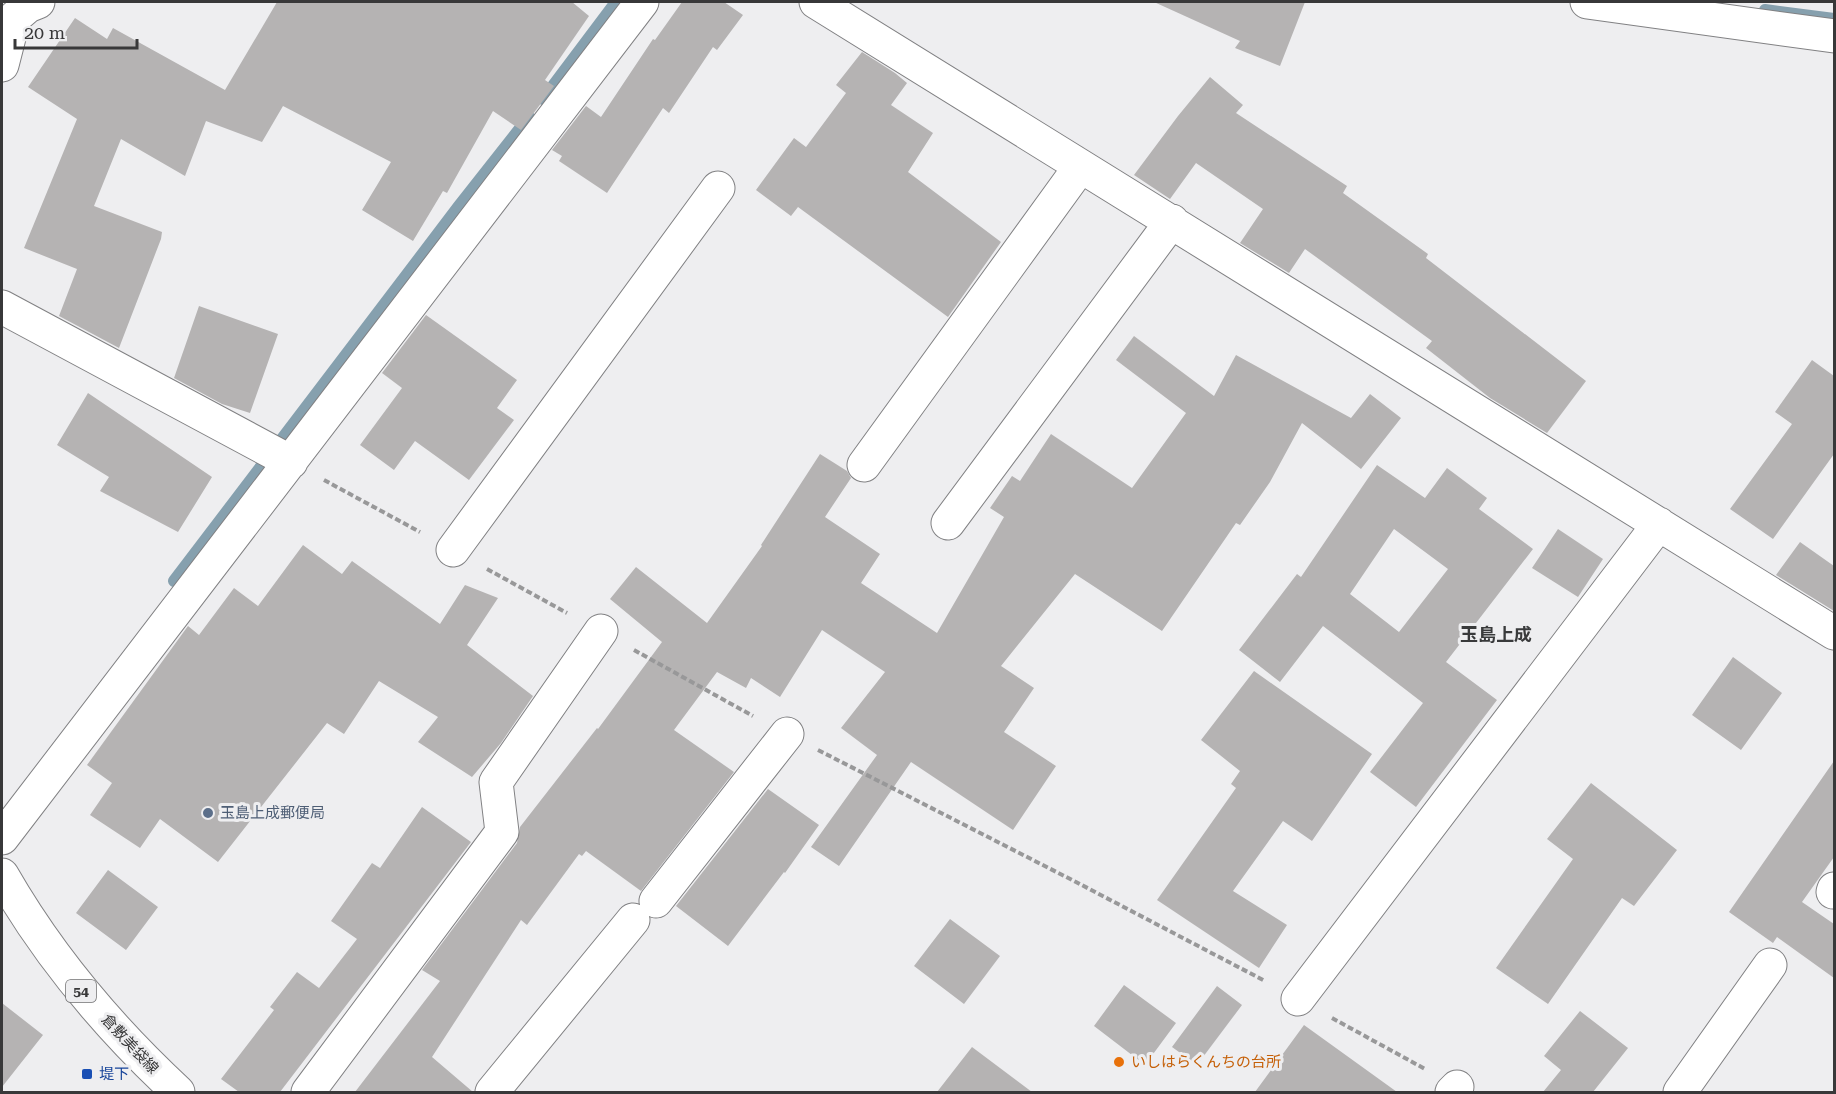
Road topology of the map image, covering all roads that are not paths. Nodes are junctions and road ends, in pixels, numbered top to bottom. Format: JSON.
{"nodes":[{"id":1,"x":38,"y":2,"type":"edge"},
{"id":2,"x":642,"y":2,"type":"edge"},
{"id":3,"x":816,"y":2,"type":"edge"},
{"id":4,"x":1594,"y":2,"type":"edge"},
{"id":5,"x":1834,"y":36,"type":"edge"},
{"id":6,"x":2,"y":65,"type":"edge"},
{"id":7,"x":1080,"y":166,"type":"junction"},
{"id":8,"x":718,"y":188,"type":"dead end"},
{"id":9,"x":1172,"y":221,"type":"junction"},
{"id":10,"x":2,"y":307,"type":"edge"},
{"id":11,"x":290,"y":461,"type":"junction"},
{"id":12,"x":864,"y":465,"type":"dead end"},
{"id":13,"x":948,"y":523,"type":"dead end"},
{"id":14,"x":1659,"y":524,"type":"junction"},
{"id":15,"x":453,"y":550,"type":"road end"},
{"id":16,"x":601,"y":631,"type":"road end"},
{"id":17,"x":1834,"y":633,"type":"edge"},
{"id":18,"x":787,"y":734,"type":"road end"},
{"id":19,"x":2,"y":838,"type":"edge"},
{"id":20,"x":2,"y":875,"type":"edge"},
{"id":21,"x":1770,"y":965,"type":"dead end"},
{"id":22,"x":1298,"y":999,"type":"road end"},
{"id":23,"x":178,"y":1092,"type":"edge"},
{"id":24,"x":308,"y":1092,"type":"edge"},
{"id":25,"x":492,"y":1092,"type":"edge"},
{"id":26,"x":1680,"y":1092,"type":"edge"}],
"edges":[{"from":1,"to":6,"type":"street"},
{"from":2,"to":11,"type":"street"},
{"from":3,"to":7,"type":"street"},
{"from":4,"to":5,"type":"street"},
{"from":7,"to":9,"type":"street"},
{"from":7,"to":12,"type":"street"},
{"from":8,"to":15,"type":"street"},
{"from":9,"to":13,"type":"street"},
{"from":9,"to":14,"type":"street"},
{"from":10,"to":11,"type":"street"},
{"from":11,"to":19,"type":"street"},
{"from":14,"to":17,"type":"street"},
{"from":14,"to":22,"type":"street"},
{"from":16,"to":24,"type":"street"},
{"from":18,"to":25,"type":"street"},
{"from":20,"to":23,"type":"street","name":"倉敷美袋線","number":"54"},
{"from":21,"to":26,"type":"street"}]}
